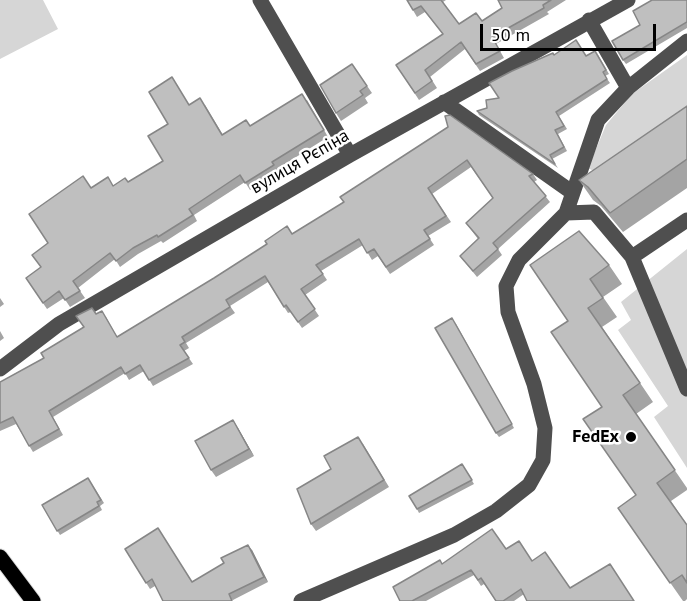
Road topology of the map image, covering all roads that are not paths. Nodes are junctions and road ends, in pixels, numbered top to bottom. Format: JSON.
{"nodes":[{"id":1,"x":260,"y":0,"type":"edge"},
{"id":2,"x":628,"y":0,"type":"edge"},
{"id":3,"x":589,"y":20,"type":"junction"},
{"id":4,"x":687,"y":41,"type":"edge"},
{"id":5,"x":628,"y":88,"type":"junction"},
{"id":6,"x":444,"y":102,"type":"junction"},
{"id":7,"x":350,"y":155,"type":"junction"},
{"id":8,"x":573,"y":193,"type":"junction"},
{"id":9,"x":566,"y":213,"type":"junction"},
{"id":10,"x":687,"y":219,"type":"edge"},
{"id":11,"x":632,"y":257,"type":"junction"},
{"id":12,"x":0,"y":369,"type":"edge"},
{"id":13,"x":687,"y":389,"type":"edge"},
{"id":14,"x":0,"y":556,"type":"edge"},
{"id":15,"x":33,"y":601,"type":"edge"},
{"id":16,"x":301,"y":601,"type":"edge"}],
"edges":[{"from":1,"to":7,"type":"street"},
{"from":2,"to":3,"type":"street","name":"вулиця Рєпіна"},
{"from":3,"to":5,"type":"street"},
{"from":3,"to":6,"type":"street","name":"вулиця Рєпіна"},
{"from":4,"to":5,"type":"street"},
{"from":5,"to":8,"type":"street"},
{"from":6,"to":7,"type":"street","name":"вулиця Рєпіна"},
{"from":6,"to":8,"type":"street"},
{"from":7,"to":12,"type":"street","name":"вулиця Рєпіна"},
{"from":8,"to":9,"type":"street"},
{"from":9,"to":11,"type":"street"},
{"from":9,"to":16,"type":"street"},
{"from":10,"to":11,"type":"street"},
{"from":11,"to":13,"type":"street"},
{"from":14,"to":15,"type":"main road"}]}
